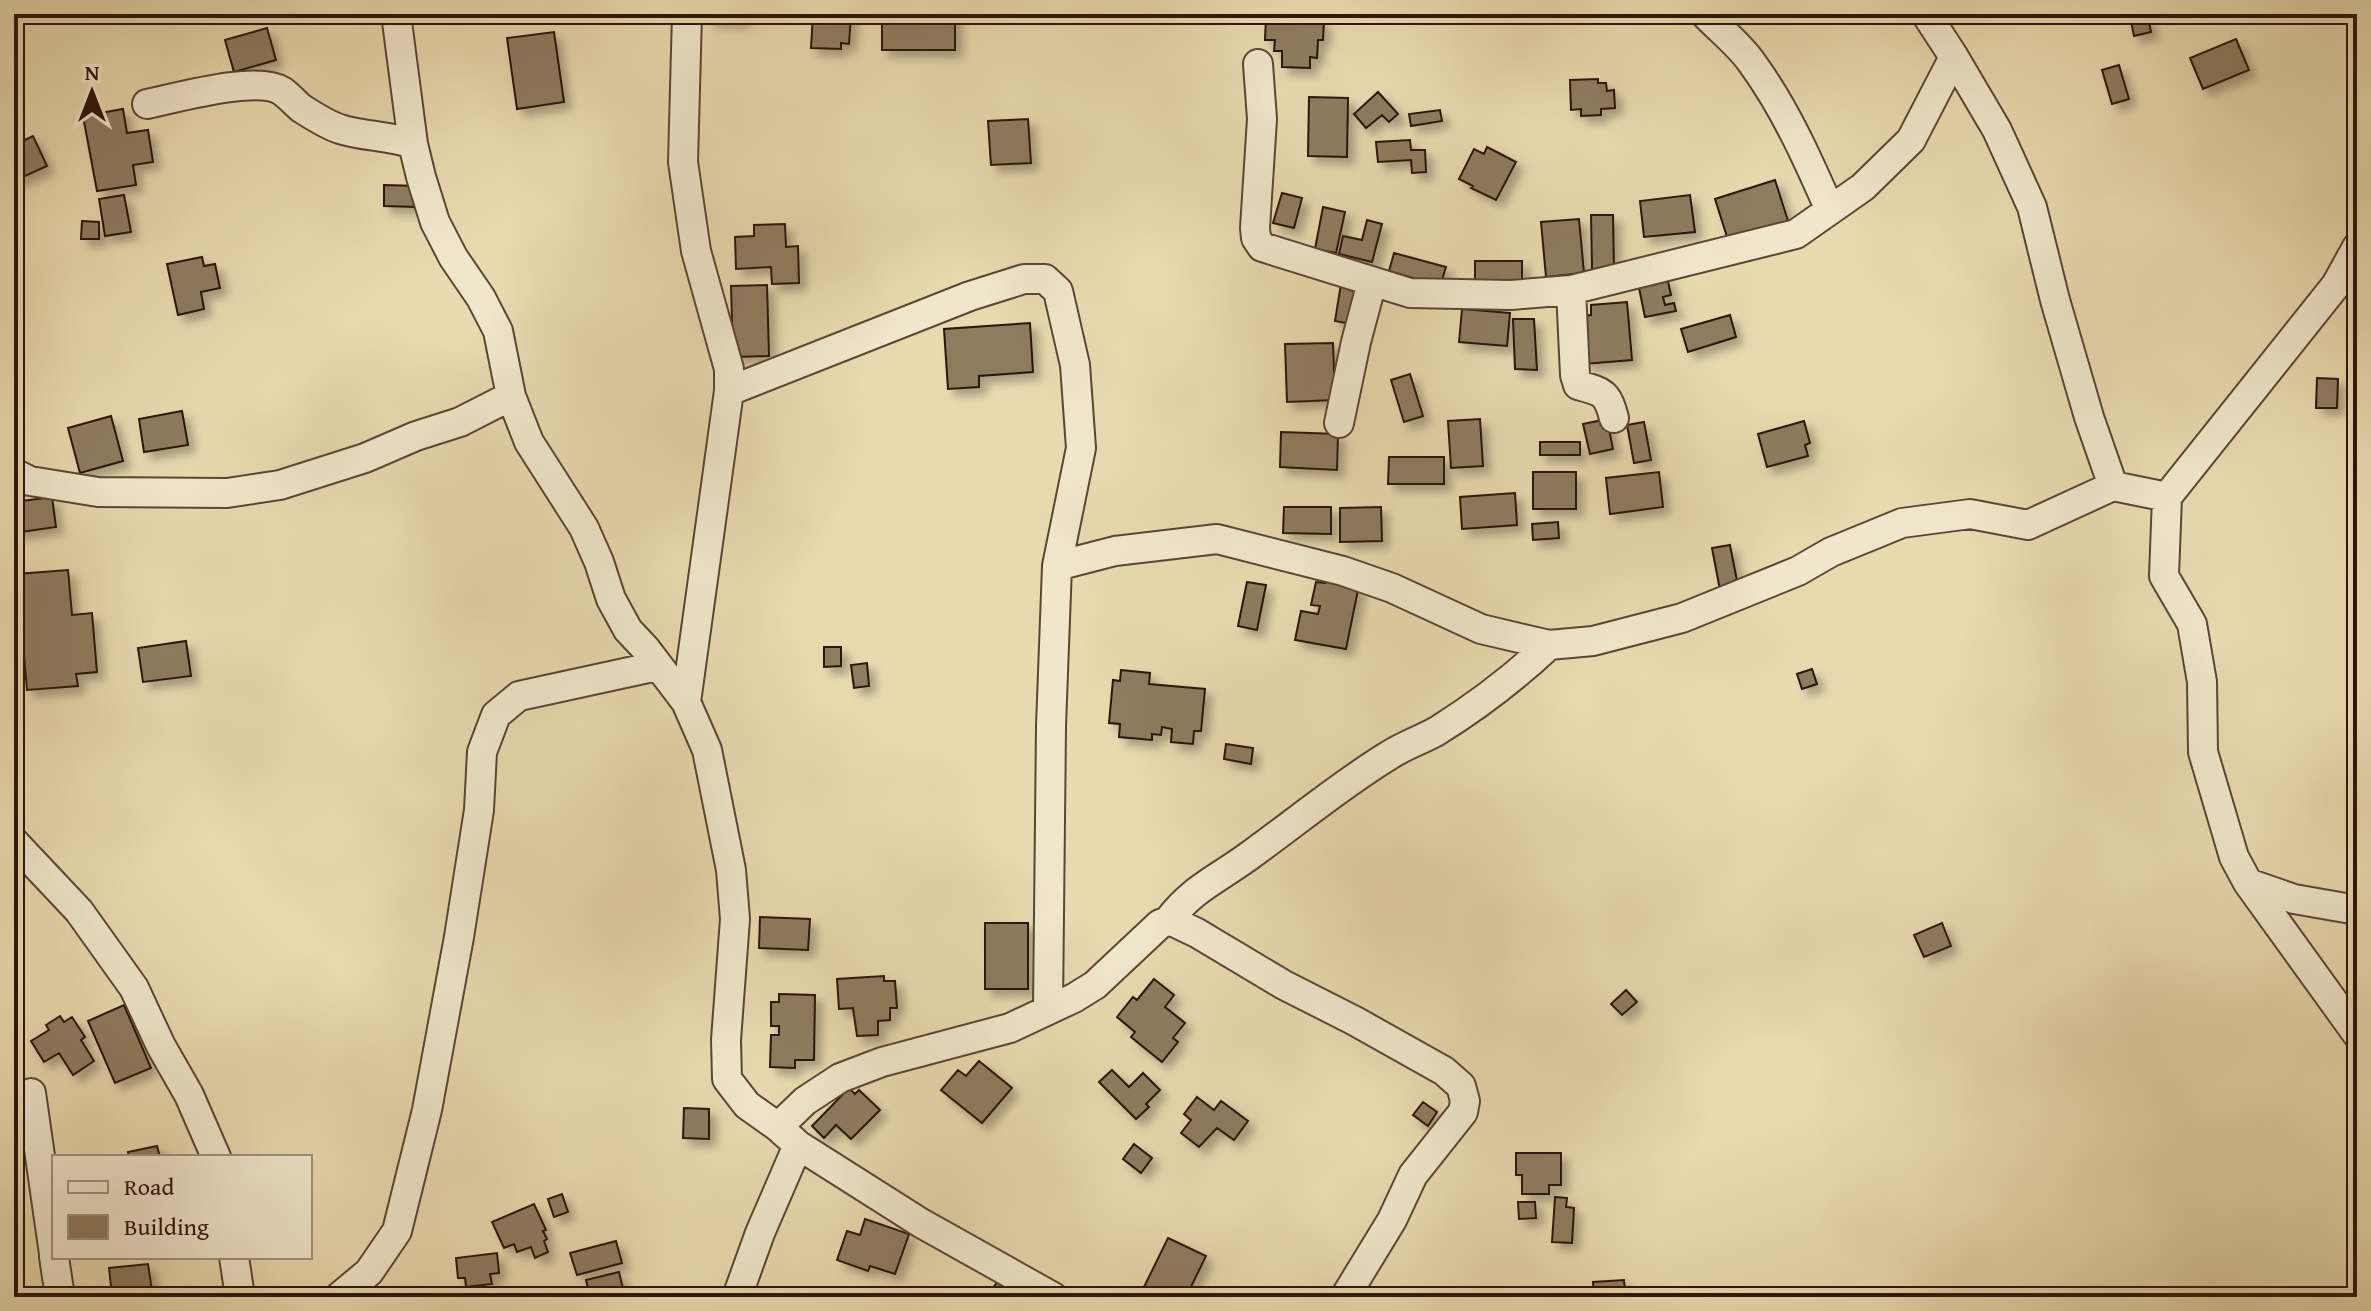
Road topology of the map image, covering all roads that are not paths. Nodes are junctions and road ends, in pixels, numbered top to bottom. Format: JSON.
{"nodes":[{"id":1,"x":396,"y":14,"type":"edge"},
{"id":2,"x":687,"y":14,"type":"edge"},
{"id":3,"x":1705,"y":14,"type":"edge"},
{"id":4,"x":1926,"y":14,"type":"edge"},
{"id":5,"x":1954,"y":57,"type":"junction"},
{"id":6,"x":1258,"y":64,"type":"dead end"},
{"id":7,"x":147,"y":104,"type":"dead end"},
{"id":8,"x":413,"y":144,"type":"junction"},
{"id":9,"x":1830,"y":210,"type":"junction"},
{"id":10,"x":2357,"y":247,"type":"edge"},
{"id":11,"x":1372,"y":282,"type":"junction"},
{"id":12,"x":1571,"y":290,"type":"junction"},
{"id":13,"x":729,"y":391,"type":"junction"},
{"id":14,"x":511,"y":396,"type":"junction"},
{"id":15,"x":1614,"y":418,"type":"dead end"},
{"id":16,"x":1339,"y":423,"type":"dead end"},
{"id":17,"x":14,"y":473,"type":"edge"},
{"id":18,"x":2113,"y":486,"type":"junction"},
{"id":19,"x":2167,"y":497,"type":"junction"},
{"id":20,"x":1057,"y":566,"type":"junction"},
{"id":21,"x":1549,"y":645,"type":"junction"},
{"id":22,"x":657,"y":666,"type":"junction"},
{"id":23,"x":686,"y":702,"type":"junction"},
{"id":24,"x":14,"y":842,"type":"edge"},
{"id":25,"x":2248,"y":883,"type":"junction"},
{"id":26,"x":2357,"y":910,"type":"edge"},
{"id":27,"x":1168,"y":921,"type":"junction"},
{"id":28,"x":1048,"y":1008,"type":"junction"},
{"id":29,"x":2357,"y":1034,"type":"edge"},
{"id":30,"x":31,"y":1093,"type":"dead end"},
{"id":31,"x":788,"y":1136,"type":"junction"},
{"id":32,"x":215,"y":1155,"type":"edge"},
{"id":33,"x":52,"y":1241,"type":"edge"},
{"id":34,"x":55,"y":1259,"type":"edge"},
{"id":35,"x":234,"y":1259,"type":"edge"},
{"id":36,"x":60,"y":1297,"type":"edge"},
{"id":37,"x":240,"y":1297,"type":"edge"},
{"id":38,"x":339,"y":1297,"type":"edge"},
{"id":39,"x":737,"y":1297,"type":"edge"},
{"id":40,"x":1053,"y":1297,"type":"edge"},
{"id":41,"x":1345,"y":1297,"type":"edge"}],
"edges":[{"from":1,"to":8,"type":"street"},
{"from":2,"to":13,"type":"street"},
{"from":3,"to":9,"type":"street"},
{"from":4,"to":5,"type":"street"},
{"from":5,"to":9,"type":"street"},
{"from":5,"to":18,"type":"street"},
{"from":6,"to":11,"type":"street"},
{"from":7,"to":8,"type":"street"},
{"from":8,"to":14,"type":"street"},
{"from":9,"to":12,"type":"street"},
{"from":10,"to":19,"type":"street"},
{"from":11,"to":12,"type":"street"},
{"from":11,"to":16,"type":"street"},
{"from":12,"to":15,"type":"street"},
{"from":13,"to":20,"type":"street"},
{"from":13,"to":23,"type":"street"},
{"from":14,"to":17,"type":"street"},
{"from":14,"to":22,"type":"street"},
{"from":18,"to":19,"type":"street"},
{"from":18,"to":21,"type":"street"},
{"from":19,"to":25,"type":"street"},
{"from":20,"to":21,"type":"street"},
{"from":20,"to":28,"type":"street"},
{"from":21,"to":27,"type":"street"},
{"from":22,"to":23,"type":"street"},
{"from":22,"to":38,"type":"street"},
{"from":23,"to":31,"type":"street"},
{"from":24,"to":32,"type":"street"},
{"from":25,"to":26,"type":"street"},
{"from":25,"to":29,"type":"street"},
{"from":27,"to":28,"type":"street"},
{"from":27,"to":41,"type":"street"},
{"from":28,"to":31,"type":"street"},
{"from":30,"to":33,"type":"street"},
{"from":31,"to":39,"type":"street"},
{"from":31,"to":40,"type":"street"},
{"from":34,"to":36,"type":"street"},
{"from":35,"to":37,"type":"street"}]}
